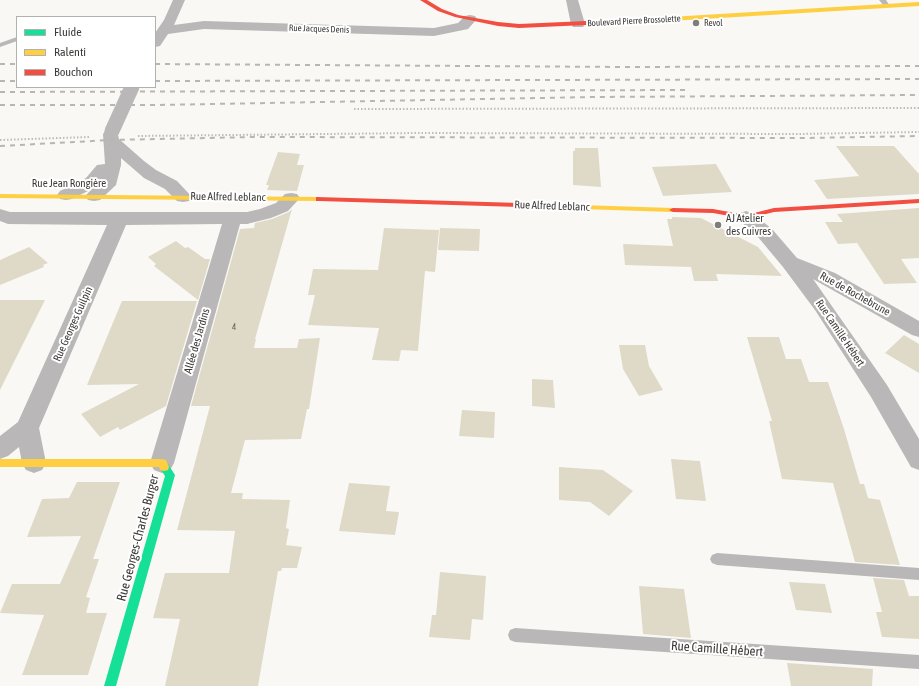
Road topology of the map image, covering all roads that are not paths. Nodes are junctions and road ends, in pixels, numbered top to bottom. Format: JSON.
{"nodes":[{"id":1,"x":179,"y":0,"type":"edge"},
{"id":2,"x":423,"y":0,"type":"edge"},
{"id":3,"x":572,"y":0,"type":"edge"},
{"id":4,"x":884,"y":3,"type":"edge"},
{"id":5,"x":919,"y":4,"type":"edge"},
{"id":6,"x":470,"y":19,"type":"junction"},
{"id":7,"x":578,"y":24,"type":"junction"},
{"id":8,"x":160,"y":31,"type":"edge"},
{"id":9,"x":16,"y":39,"type":"edge"},
{"id":10,"x":156,"y":41,"type":"edge"},
{"id":11,"x":0,"y":45,"type":"edge"},
{"id":12,"x":132,"y":88,"type":"edge"},
{"id":13,"x":111,"y":141,"type":"junction"},
{"id":14,"x":66,"y":195,"type":"junction"},
{"id":15,"x":0,"y":196,"type":"edge"},
{"id":16,"x":94,"y":196,"type":"junction"},
{"id":17,"x":139,"y":197,"type":"joint"},
{"id":18,"x":183,"y":197,"type":"junction"},
{"id":19,"x":291,"y":198,"type":"junction"},
{"id":20,"x":919,"y":201,"type":"edge"},
{"id":21,"x":746,"y":217,"type":"junction"},
{"id":22,"x":119,"y":219,"type":"junction"},
{"id":23,"x":232,"y":219,"type":"junction"},
{"id":24,"x":3,"y":221,"type":"edge"},
{"id":25,"x":789,"y":261,"type":"junction"},
{"id":26,"x":919,"y":314,"type":"edge"},
{"id":27,"x":894,"y":315,"type":"junction"},
{"id":28,"x":919,"y":330,"type":"edge"},
{"id":29,"x":27,"y":428,"type":"junction"},
{"id":30,"x":0,"y":449,"type":"edge"},
{"id":31,"x":919,"y":460,"type":"edge"},
{"id":32,"x":0,"y":463,"type":"edge"},
{"id":33,"x":34,"y":463,"type":"junction"},
{"id":34,"x":162,"y":463,"type":"junction"},
{"id":35,"x":717,"y":559,"type":"dead end"},
{"id":36,"x":919,"y":574,"type":"edge"},
{"id":37,"x":515,"y":635,"type":"dead end"},
{"id":38,"x":919,"y":662,"type":"edge"},
{"id":39,"x":110,"y":686,"type":"edge"}],
"edges":[{"from":1,"to":8,"type":"street"},
{"from":2,"to":6,"type":"street","name":"Boulevard Pierre Brossolette"},
{"from":3,"to":7,"type":"street"},
{"from":4,"to":5,"type":"street","name":"Boulevard Pierre Brossolette"},
{"from":4,"to":7,"type":"street","name":"Boulevard Pierre Brossolette"},
{"from":6,"to":7,"type":"street","name":"Boulevard Pierre Brossolette"},
{"from":6,"to":8,"type":"street","name":"Rue Jacques Denis"},
{"from":8,"to":10,"type":"street"},
{"from":9,"to":11,"type":"lane"},
{"from":12,"to":13,"type":"street","bridge":true},
{"from":13,"to":14,"type":"street"},
{"from":13,"to":16,"type":"street"},
{"from":13,"to":18,"type":"street","name":"Rue Alfred Leblanc"},
{"from":14,"to":15,"type":"street","name":"Rue Jean Rongière"},
{"from":14,"to":16,"type":"street","name":"Rue Jean Rongière"},
{"from":16,"to":17,"type":"street","name":"Rue Jean Rongière"},
{"from":17,"to":18,"type":"street","name":"Rue Alfred Leblanc"},
{"from":18,"to":19,"type":"street","name":"Rue Alfred Leblanc"},
{"from":19,"to":21,"type":"street","name":"Rue Alfred Leblanc"},
{"from":19,"to":23,"type":"street"},
{"from":20,"to":21,"type":"street","name":"Rue Alfred Leblanc"},
{"from":21,"to":25,"type":"street","name":"Rue Camille Hébert"},
{"from":22,"to":23,"type":"street"},
{"from":22,"to":24,"type":"street"},
{"from":22,"to":29,"type":"street","name":"Rue Georges Guilpin"},
{"from":23,"to":34,"type":"street","name":"Allée des Jardins"},
{"from":25,"to":27,"type":"street","name":"Rue de Rochebrune"},
{"from":25,"to":31,"type":"street","name":"Rue Camille Hébert"},
{"from":26,"to":27,"type":"street"},
{"from":27,"to":28,"type":"street","name":"Rue de Rochebrune"},
{"from":29,"to":30,"type":"street","name":"Rue Georges Guilpin"},
{"from":29,"to":33,"type":"street"},
{"from":32,"to":33,"type":"street","name":"Rue Georges-Charles Burger"},
{"from":33,"to":34,"type":"street","name":"Rue Georges-Charles Burger"},
{"from":34,"to":39,"type":"street","name":"Rue Georges-Charles Burger"},
{"from":35,"to":36,"type":"lane"},
{"from":37,"to":38,"type":"lane","name":"Rue Camille Hébert"}]}
